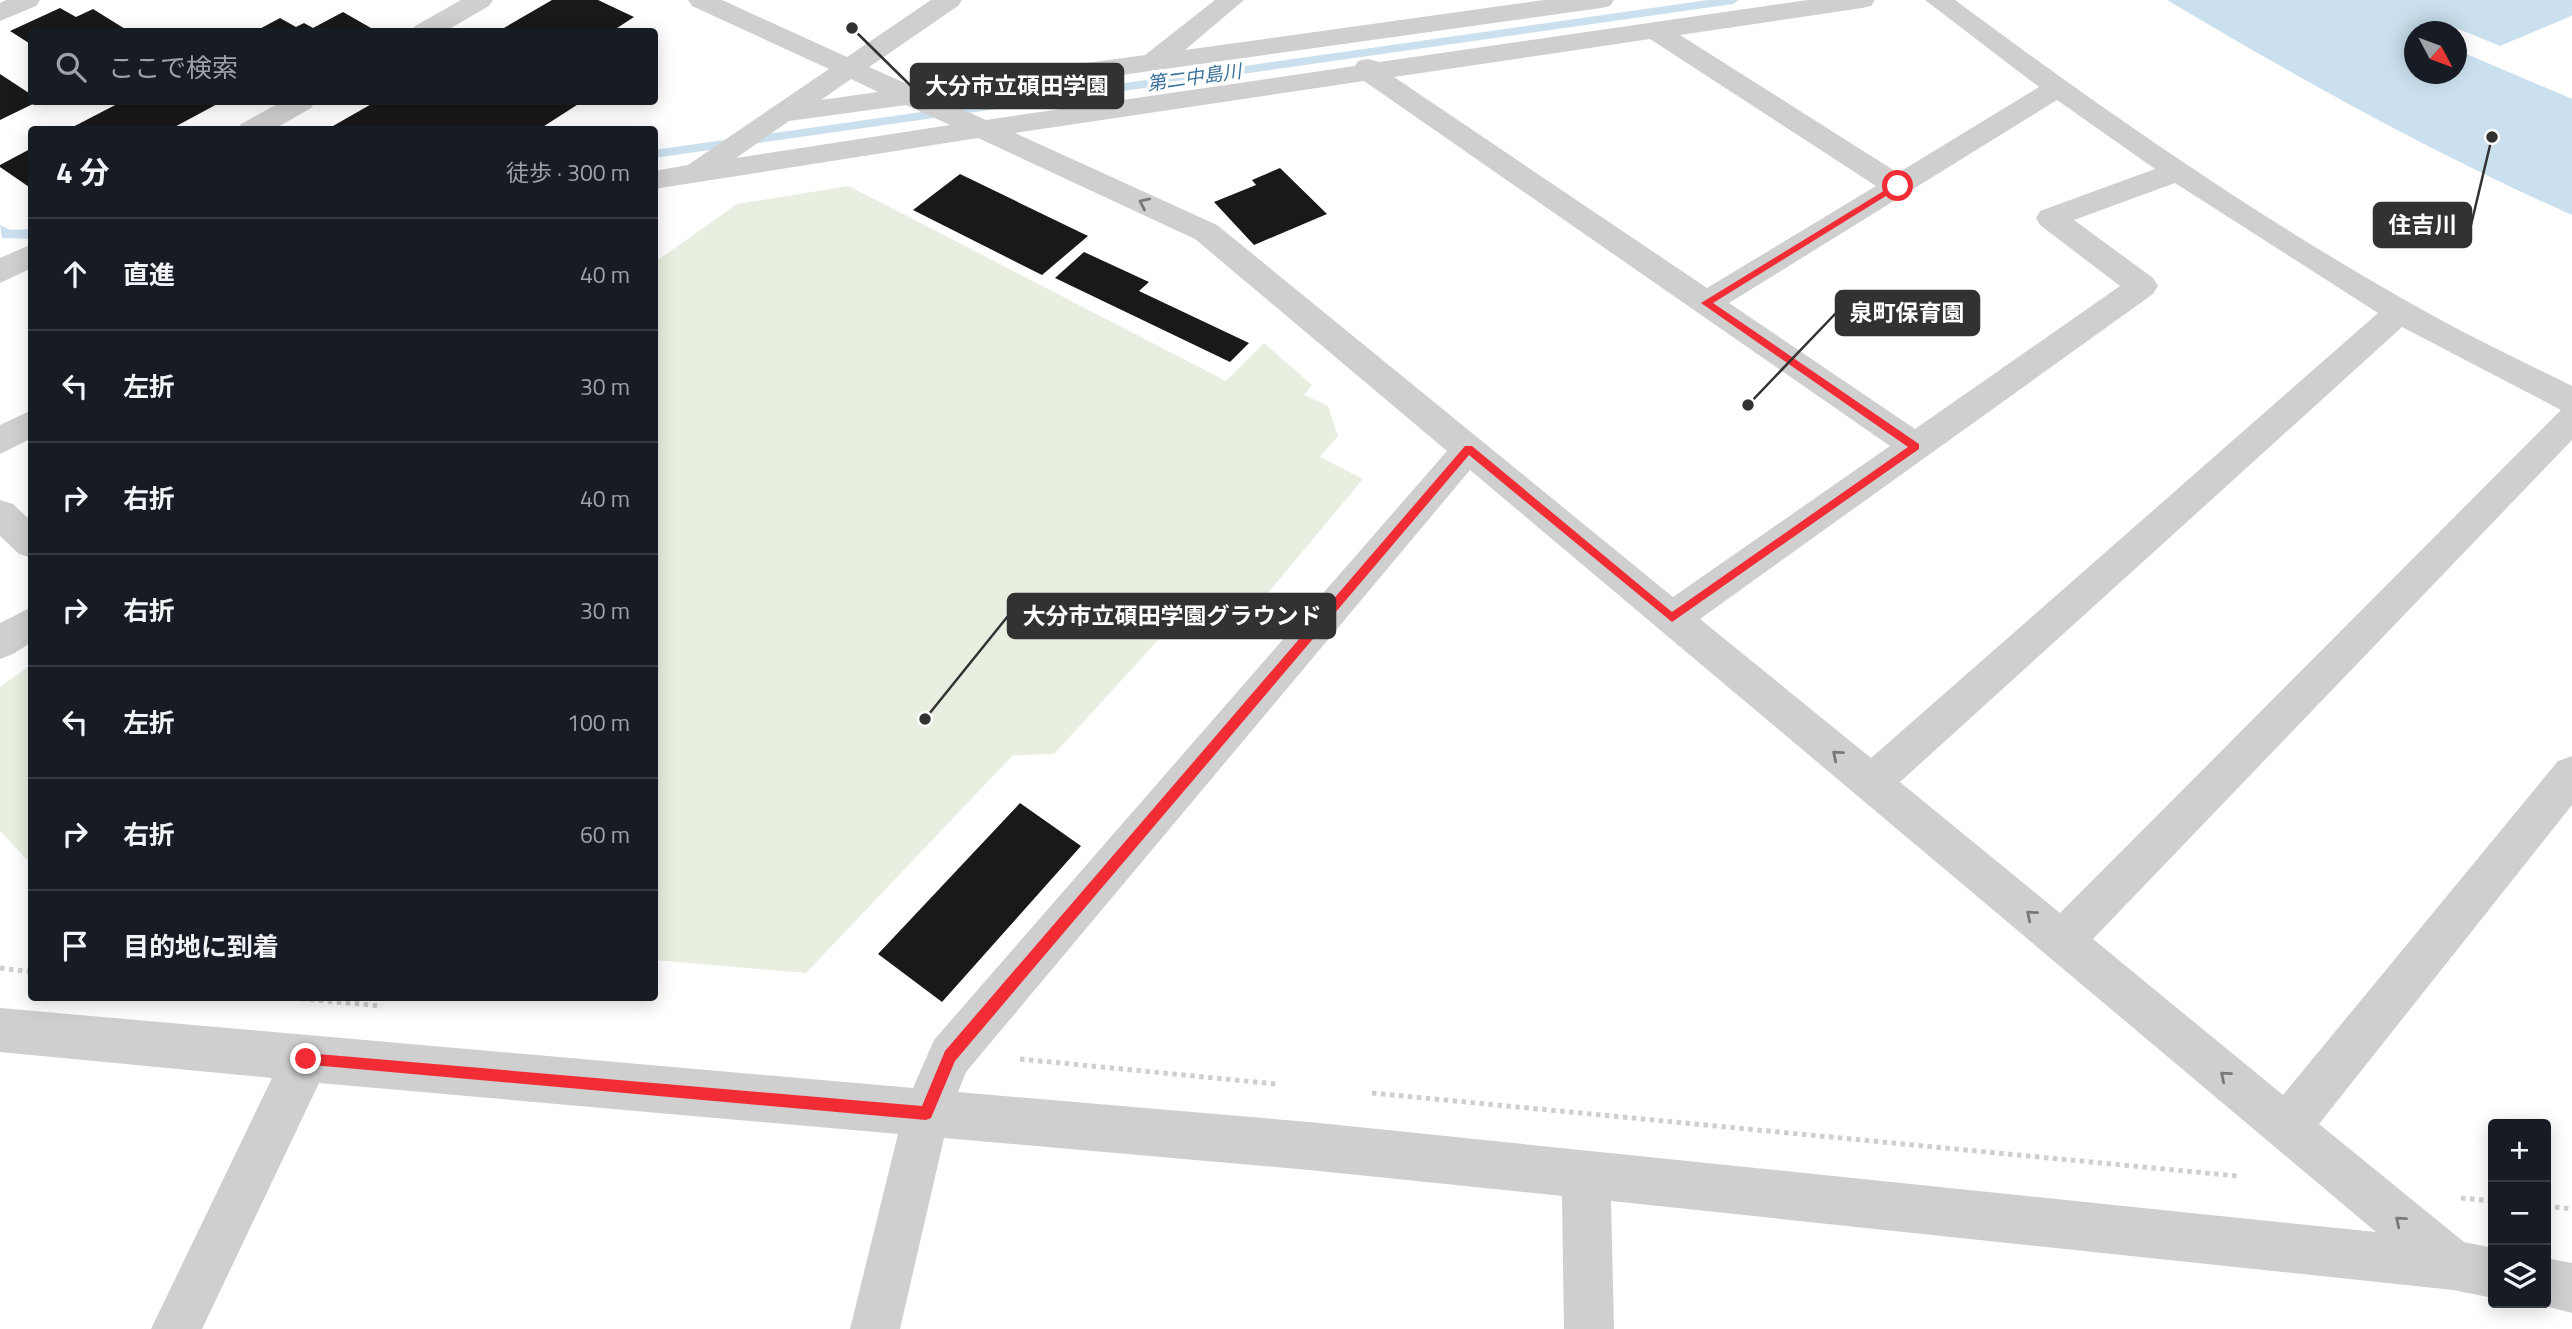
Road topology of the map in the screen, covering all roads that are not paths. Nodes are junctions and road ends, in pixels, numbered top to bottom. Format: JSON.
{"nodes":[{"id":1,"x":27,"y":0,"type":"edge"},
{"id":2,"x":480,"y":0,"type":"edge"},
{"id":3,"x":701,"y":0,"type":"edge"},
{"id":4,"x":949,"y":0,"type":"edge"},
{"id":5,"x":1231,"y":0,"type":"edge"},
{"id":6,"x":1601,"y":0,"type":"edge"},
{"id":7,"x":1862,"y":0,"type":"edge"},
{"id":8,"x":1938,"y":0,"type":"edge"},
{"id":9,"x":1481,"y":9,"type":"edge"},
{"id":10,"x":0,"y":13,"type":"edge"},
{"id":11,"x":431,"y":28,"type":"edge"},
{"id":12,"x":1656,"y":31,"type":"junction"},
{"id":13,"x":1153,"y":62,"type":"junction"},
{"id":14,"x":849,"y":68,"type":"junction"},
{"id":15,"x":1369,"y":70,"type":"junction"},
{"id":16,"x":2056,"y":89,"type":"junction"},
{"id":17,"x":921,"y":101,"type":"junction"},
{"id":18,"x":296,"y":105,"type":"edge"},
{"id":19,"x":773,"y":119,"type":"junction"},
{"id":20,"x":258,"y":126,"type":"edge"},
{"id":21,"x":974,"y":126,"type":"junction"},
{"id":22,"x":700,"y":169,"type":"junction"},
{"id":23,"x":2177,"y":172,"type":"junction"},
{"id":24,"x":658,"y":179,"type":"edge"},
{"id":25,"x":1898,"y":186,"type":"junction"},
{"id":26,"x":658,"y":197,"type":"edge"},
{"id":27,"x":28,"y":256,"type":"edge"},
{"id":28,"x":28,"y":271,"type":"edge"},
{"id":29,"x":0,"y":273,"type":"edge"},
{"id":30,"x":1706,"y":303,"type":"junction"},
{"id":31,"x":2400,"y":312,"type":"junction"},
{"id":32,"x":2572,"y":401,"type":"edge"},
{"id":33,"x":2572,"y":419,"type":"edge"},
{"id":34,"x":28,"y":424,"type":"edge"},
{"id":35,"x":0,"y":441,"type":"edge"},
{"id":36,"x":1916,"y":447,"type":"junction"},
{"id":37,"x":1468,"y":449,"type":"junction"},
{"id":38,"x":0,"y":514,"type":"edge"},
{"id":39,"x":28,"y":540,"type":"edge"},
{"id":40,"x":1672,"y":618,"type":"junction"},
{"id":41,"x":28,"y":625,"type":"edge"},
{"id":42,"x":0,"y":643,"type":"edge"},
{"id":43,"x":2572,"y":774,"type":"edge"},
{"id":44,"x":1871,"y":783,"type":"junction"},
{"id":45,"x":2062,"y":941,"type":"junction"},
{"id":46,"x":0,"y":1030,"type":"edge"},
{"id":47,"x":306,"y":1059,"type":"junction"},
{"id":48,"x":926,"y":1113,"type":"junction"},
{"id":49,"x":2287,"y":1127,"type":"junction"},
{"id":50,"x":1586,"y":1175,"type":"junction"},
{"id":51,"x":2473,"y":1269,"type":"edge"},
{"id":52,"x":2551,"y":1284,"type":"edge"},
{"id":53,"x":2572,"y":1288,"type":"edge"},
{"id":54,"x":176,"y":1329,"type":"edge"},
{"id":55,"x":875,"y":1329,"type":"edge"},
{"id":56,"x":1589,"y":1329,"type":"edge"}],
"edges":[{"from":1,"to":10,"type":"street"},
{"from":2,"to":11,"type":"street"},
{"from":3,"to":14,"type":"street"},
{"from":4,"to":14,"type":"street"},
{"from":5,"to":13,"type":"street"},
{"from":6,"to":9,"type":"street"},
{"from":7,"to":12,"type":"street"},
{"from":8,"to":16,"type":"street"},
{"from":9,"to":13,"type":"street"},
{"from":12,"to":15,"type":"street"},
{"from":12,"to":25,"type":"street"},
{"from":13,"to":17,"type":"street"},
{"from":14,"to":17,"type":"street"},
{"from":14,"to":19,"type":"street"},
{"from":15,"to":21,"type":"street"},
{"from":15,"to":30,"type":"street"},
{"from":16,"to":23,"type":"street"},
{"from":16,"to":25,"type":"street"},
{"from":17,"to":19,"type":"street"},
{"from":17,"to":21,"type":"street"},
{"from":18,"to":20,"type":"street"},
{"from":19,"to":22,"type":"street"},
{"from":21,"to":22,"type":"street"},
{"from":37,"to":21,"type":"street","one_way":true},
{"from":22,"to":24,"type":"street"},
{"from":22,"to":26,"type":"street"},
{"from":23,"to":31,"type":"street"},
{"from":23,"to":36,"type":"street"},
{"from":25,"to":30,"type":"street"},
{"from":27,"to":29,"type":"street"},
{"from":28,"to":29,"type":"street"},
{"from":30,"to":36,"type":"street"},
{"from":31,"to":32,"type":"street"},
{"from":31,"to":44,"type":"street"},
{"from":33,"to":45,"type":"street"},
{"from":34,"to":35,"type":"street"},
{"from":36,"to":40,"type":"street"},
{"from":37,"to":40,"type":"street"},
{"from":37,"to":48,"type":"street"},
{"from":38,"to":39,"type":"street"},
{"from":44,"to":40,"type":"street","one_way":true},
{"from":41,"to":42,"type":"street"},
{"from":43,"to":49,"type":"street"},
{"from":45,"to":44,"type":"street","one_way":true},
{"from":49,"to":45,"type":"street","one_way":true},
{"from":46,"to":47,"type":"street"},
{"from":47,"to":48,"type":"street"},
{"from":47,"to":54,"type":"street"},
{"from":48,"to":50,"type":"street"},
{"from":48,"to":55,"type":"street"},
{"from":51,"to":49,"type":"street","one_way":true},
{"from":50,"to":51,"type":"street"},
{"from":50,"to":56,"type":"street"},
{"from":52,"to":53,"type":"street"}]}
